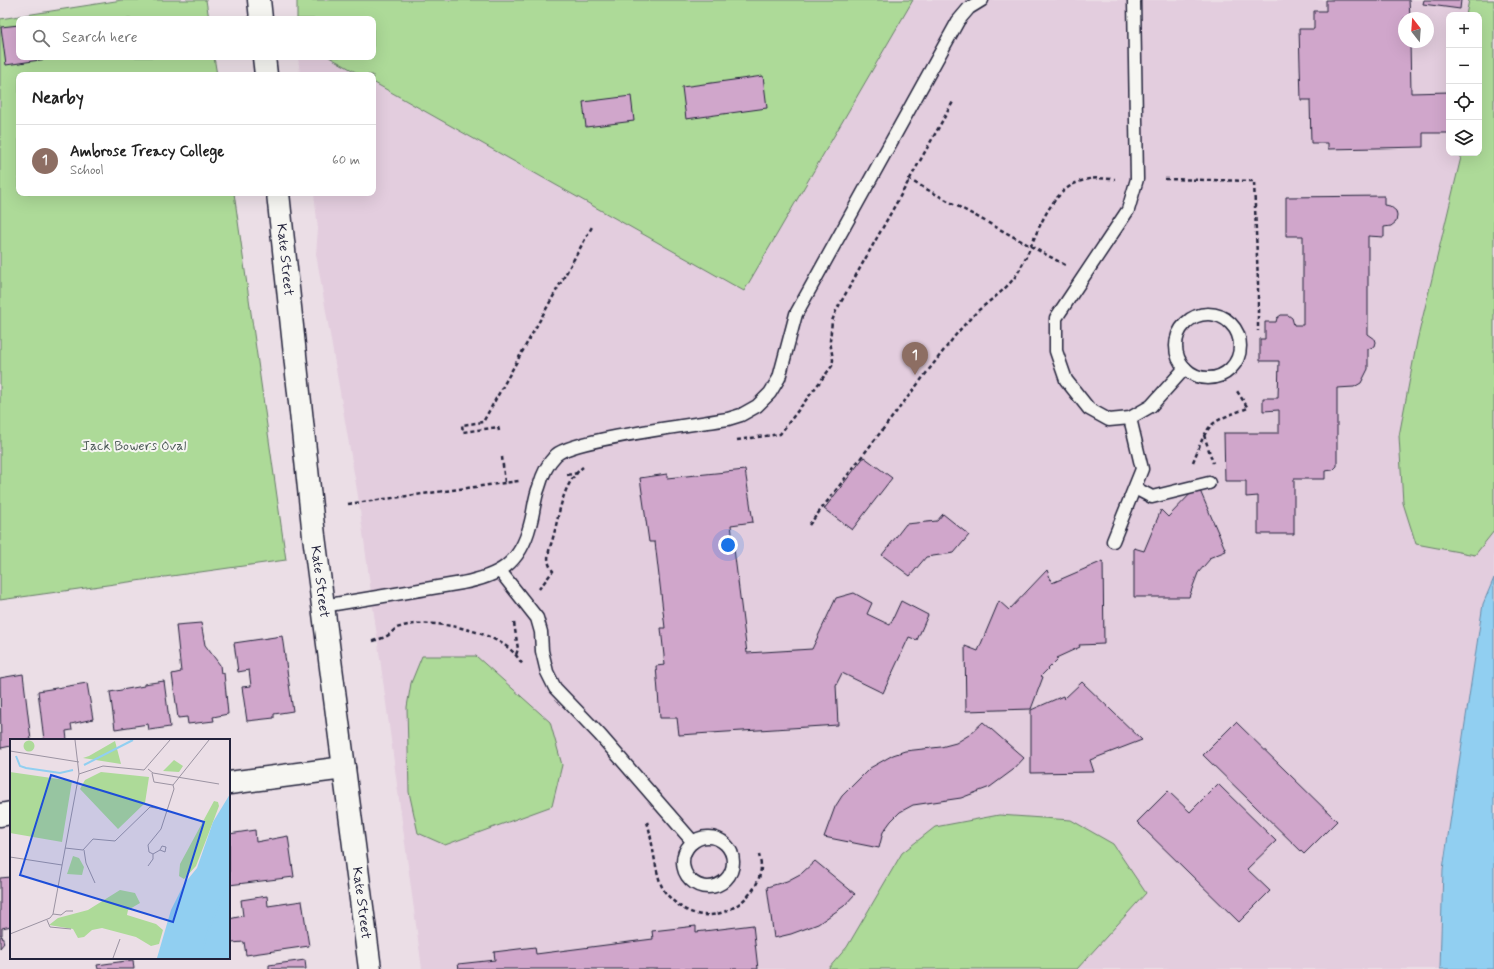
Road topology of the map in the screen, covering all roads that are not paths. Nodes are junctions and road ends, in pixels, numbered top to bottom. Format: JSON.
{"nodes":[{"id":1,"x":259,"y":0,"type":"edge"},
{"id":2,"x":982,"y":0,"type":"edge"},
{"id":3,"x":1134,"y":0,"type":"edge"},
{"id":4,"x":261,"y":16,"type":"edge"},
{"id":5,"x":264,"y":60,"type":"edge"},
{"id":6,"x":266,"y":72,"type":"edge"},
{"id":7,"x":278,"y":196,"type":"edge"},
{"id":8,"x":1185,"y":368,"type":"junction"},
{"id":9,"x":1130,"y":418,"type":"junction"},
{"id":10,"x":1209,"y":483,"type":"road end"},
{"id":11,"x":1135,"y":488,"type":"junction"},
{"id":12,"x":1113,"y":541,"type":"dead end"},
{"id":13,"x":500,"y":571,"type":"junction"},
{"id":14,"x":323,"y":606,"type":"junction"},
{"id":15,"x":344,"y":768,"type":"junction"},
{"id":16,"x":230,"y":783,"type":"edge"},
{"id":17,"x":10,"y":813,"type":"edge"},
{"id":18,"x":0,"y":815,"type":"edge"},
{"id":19,"x":693,"y":842,"type":"junction"},
{"id":20,"x":370,"y":969,"type":"edge"}],
"edges":[{"from":1,"to":4,"type":"street"},
{"from":2,"to":13,"type":"lane"},
{"from":3,"to":9,"type":"lane"},
{"from":5,"to":6,"type":"street"},
{"from":7,"to":14,"type":"street","name":"Kate Street"},
{"from":8,"to":8,"type":"lane"},
{"from":8,"to":9,"type":"lane"},
{"from":9,"to":11,"type":"lane"},
{"from":10,"to":11,"type":"lane"},
{"from":11,"to":12,"type":"lane"},
{"from":13,"to":14,"type":"lane"},
{"from":13,"to":19,"type":"lane"},
{"from":14,"to":15,"type":"street","name":"Kate Street"},
{"from":15,"to":16,"type":"street"},
{"from":15,"to":20,"type":"street","name":"Kate Street"},
{"from":17,"to":18,"type":"street"},
{"from":19,"to":19,"type":"lane"}]}
